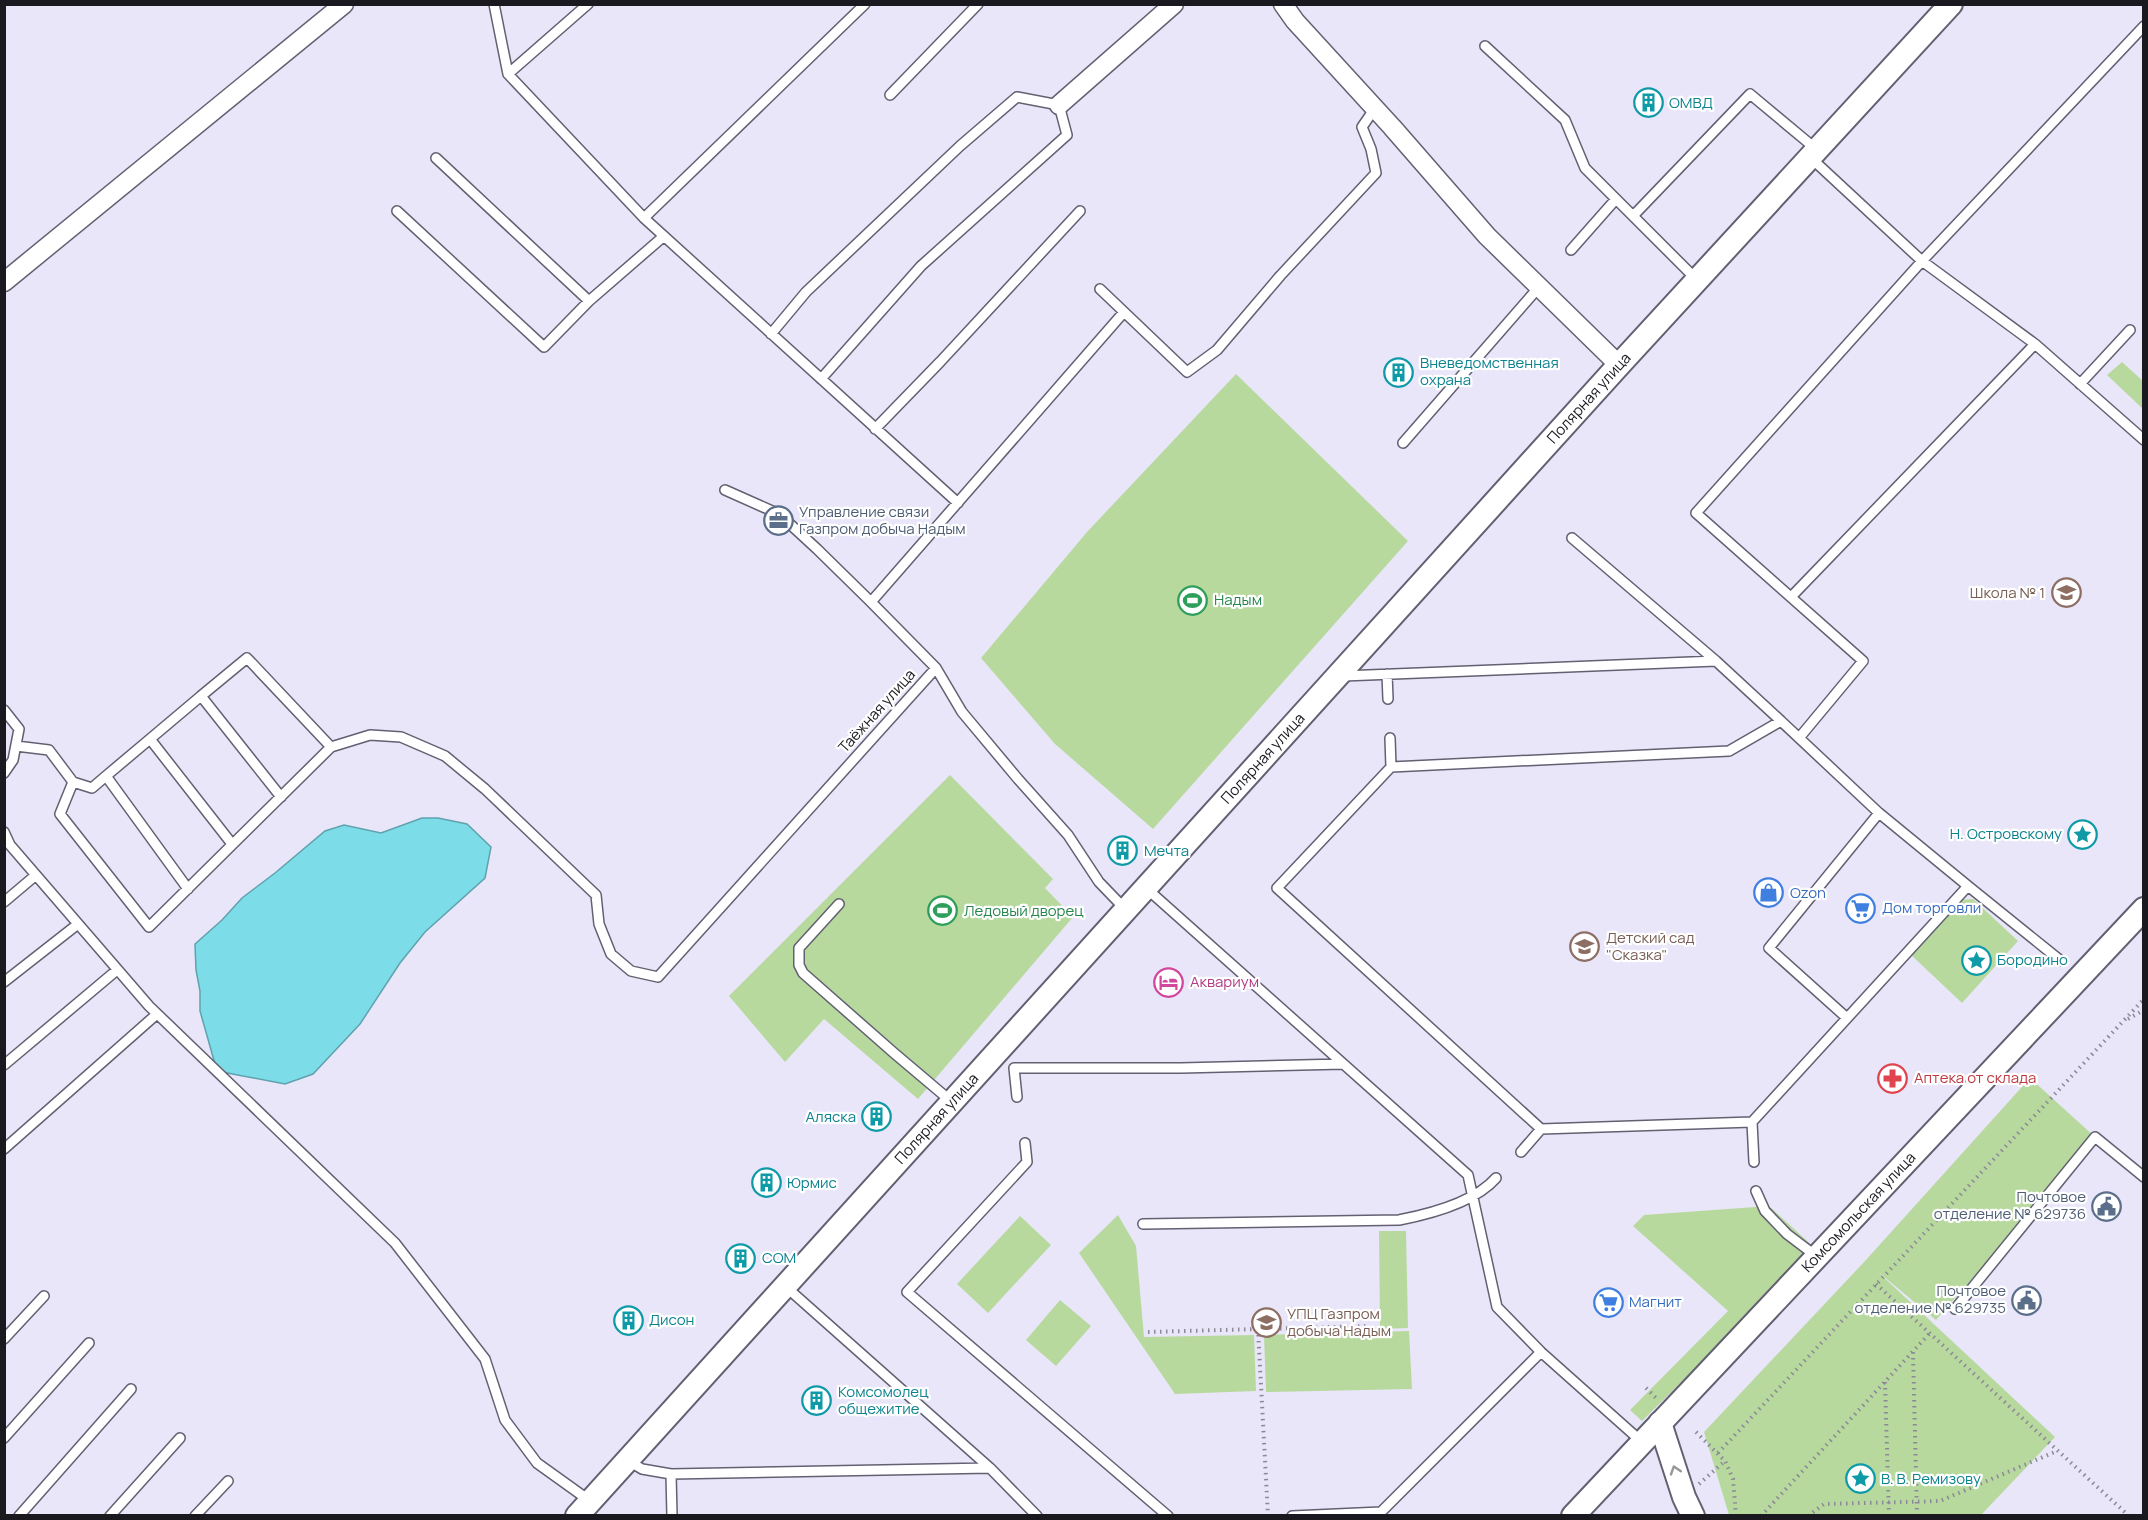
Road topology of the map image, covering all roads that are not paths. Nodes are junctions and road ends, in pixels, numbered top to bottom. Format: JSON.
{"nodes":[{"id":1,"x":344,"y":4,"type":"edge"},
{"id":2,"x":494,"y":4,"type":"edge"},
{"id":3,"x":588,"y":4,"type":"edge"},
{"id":4,"x":865,"y":4,"type":"edge"},
{"id":5,"x":978,"y":4,"type":"edge"},
{"id":6,"x":1174,"y":4,"type":"edge"},
{"id":7,"x":1283,"y":4,"type":"edge"},
{"id":8,"x":1951,"y":4,"type":"edge"},
{"id":9,"x":2144,"y":26,"type":"edge"},
{"id":10,"x":1485,"y":46,"type":"dead end"},
{"id":11,"x":508,"y":74,"type":"junction"},
{"id":12,"x":890,"y":95,"type":"dead end"},
{"id":13,"x":1059,"y":105,"type":"junction"},
{"id":14,"x":1375,"y":108,"type":"junction"},
{"id":15,"x":1813,"y":153,"type":"junction"},
{"id":16,"x":436,"y":158,"type":"dead end"},
{"id":17,"x":1616,"y":199,"type":"junction"},
{"id":18,"x":397,"y":211,"type":"dead end"},
{"id":19,"x":1080,"y":211,"type":"dead end"},
{"id":20,"x":1633,"y":216,"type":"junction"},
{"id":21,"x":644,"y":218,"type":"junction"},
{"id":22,"x":664,"y":236,"type":"junction"},
{"id":23,"x":1571,"y":250,"type":"dead end"},
{"id":24,"x":1922,"y":261,"type":"junction"},
{"id":25,"x":1697,"y":280,"type":"junction"},
{"id":26,"x":4,"y":282,"type":"edge"},
{"id":27,"x":1539,"y":287,"type":"junction"},
{"id":28,"x":1100,"y":289,"type":"dead end"},
{"id":29,"x":589,"y":301,"type":"junction"},
{"id":30,"x":1124,"y":312,"type":"junction"},
{"id":31,"x":2130,"y":330,"type":"dead end"},
{"id":32,"x":771,"y":334,"type":"junction"},
{"id":33,"x":2035,"y":344,"type":"junction"},
{"id":34,"x":1619,"y":365,"type":"junction"},
{"id":35,"x":820,"y":379,"type":"junction"},
{"id":36,"x":2080,"y":384,"type":"junction"},
{"id":37,"x":875,"y":429,"type":"junction"},
{"id":38,"x":2144,"y":440,"type":"edge"},
{"id":39,"x":1403,"y":442,"type":"dead end"},
{"id":40,"x":725,"y":490,"type":"dead end"},
{"id":41,"x":957,"y":503,"type":"junction"},
{"id":42,"x":1572,"y":538,"type":"dead end"},
{"id":43,"x":1791,"y":597,"type":"junction"},
{"id":44,"x":872,"y":602,"type":"junction"},
{"id":45,"x":1716,"y":661,"type":"junction"},
{"id":46,"x":936,"y":668,"type":"junction"},
{"id":47,"x":1388,"y":674,"type":"junction"},
{"id":48,"x":1338,"y":676,"type":"junction"},
{"id":49,"x":201,"y":696,"type":"junction"},
{"id":50,"x":1388,"y":699,"type":"dead end"},
{"id":51,"x":4,"y":710,"type":"edge"},
{"id":52,"x":1781,"y":721,"type":"junction"},
{"id":53,"x":1390,"y":738,"type":"dead end"},
{"id":54,"x":1799,"y":738,"type":"junction"},
{"id":55,"x":150,"y":739,"type":"junction"},
{"id":56,"x":16,"y":746,"type":"junction"},
{"id":57,"x":331,"y":747,"type":"junction"},
{"id":58,"x":1391,"y":767,"type":"junction"},
{"id":59,"x":4,"y":772,"type":"edge"},
{"id":60,"x":106,"y":776,"type":"junction"},
{"id":61,"x":73,"y":782,"type":"junction"},
{"id":62,"x":281,"y":797,"type":"junction"},
{"id":63,"x":1879,"y":813,"type":"junction"},
{"id":64,"x":4,"y":832,"type":"edge"},
{"id":65,"x":7,"y":843,"type":"edge"},
{"id":66,"x":232,"y":844,"type":"junction"},
{"id":67,"x":36,"y":875,"type":"junction"},
{"id":68,"x":1968,"y":886,"type":"junction"},
{"id":69,"x":1146,"y":888,"type":"junction"},
{"id":70,"x":188,"y":889,"type":"junction"},
{"id":71,"x":4,"y":902,"type":"edge"},
{"id":72,"x":839,"y":904,"type":"dead end"},
{"id":73,"x":2144,"y":909,"type":"edge"},
{"id":74,"x":1126,"y":910,"type":"junction"},
{"id":75,"x":78,"y":924,"type":"junction"},
{"id":76,"x":2061,"y":961,"type":"dead end"},
{"id":77,"x":117,"y":970,"type":"junction"},
{"id":78,"x":4,"y":982,"type":"edge"},
{"id":79,"x":158,"y":1014,"type":"junction"},
{"id":80,"x":1847,"y":1018,"type":"junction"},
{"id":81,"x":995,"y":1054,"type":"junction"},
{"id":82,"x":1343,"y":1064,"type":"junction"},
{"id":83,"x":4,"y":1065,"type":"edge"},
{"id":84,"x":1014,"y":1068,"type":"junction"},
{"id":85,"x":1017,"y":1097,"type":"dead end"},
{"id":86,"x":952,"y":1102,"type":"junction"},
{"id":87,"x":1752,"y":1122,"type":"junction"},
{"id":88,"x":1541,"y":1130,"type":"junction"},
{"id":89,"x":1025,"y":1143,"type":"dead end"},
{"id":90,"x":4,"y":1149,"type":"edge"},
{"id":91,"x":1521,"y":1152,"type":"dead end"},
{"id":92,"x":1754,"y":1162,"type":"dead end"},
{"id":93,"x":2144,"y":1177,"type":"edge"},
{"id":94,"x":1496,"y":1178,"type":"dead end"},
{"id":95,"x":1756,"y":1191,"type":"dead end"},
{"id":96,"x":1473,"y":1195,"type":"junction"},
{"id":97,"x":1143,"y":1224,"type":"dead end"},
{"id":98,"x":1816,"y":1257,"type":"junction"},
{"id":99,"x":785,"y":1286,"type":"junction"},
{"id":100,"x":44,"y":1296,"type":"dead end"},
{"id":101,"x":1955,"y":1309,"type":"dead end"},
{"id":102,"x":4,"y":1339,"type":"edge"},
{"id":103,"x":89,"y":1343,"type":"dead end"},
{"id":104,"x":1541,"y":1352,"type":"junction"},
{"id":105,"x":131,"y":1389,"type":"dead end"},
{"id":106,"x":1660,"y":1423,"type":"junction"},
{"id":107,"x":4,"y":1438,"type":"edge"},
{"id":108,"x":180,"y":1438,"type":"dead end"},
{"id":109,"x":1642,"y":1442,"type":"junction"},
{"id":110,"x":627,"y":1460,"type":"junction"},
{"id":111,"x":990,"y":1468,"type":"junction"},
{"id":112,"x":671,"y":1474,"type":"junction"},
{"id":113,"x":228,"y":1481,"type":"dead end"},
{"id":114,"x":584,"y":1508,"type":"edge"},
{"id":115,"x":19,"y":1515,"type":"edge"},
{"id":116,"x":110,"y":1515,"type":"edge"},
{"id":117,"x":195,"y":1515,"type":"edge"},
{"id":118,"x":672,"y":1515,"type":"edge"},
{"id":119,"x":1037,"y":1515,"type":"edge"},
{"id":120,"x":1168,"y":1515,"type":"edge"},
{"id":121,"x":1292,"y":1515,"type":"edge"},
{"id":122,"x":1573,"y":1515,"type":"edge"},
{"id":123,"x":1693,"y":1515,"type":"edge"}],
"edges":[{"from":1,"to":26,"type":"street"},
{"from":2,"to":11,"type":"lane"},
{"from":3,"to":11,"type":"lane"},
{"from":4,"to":21,"type":"lane"},
{"from":5,"to":12,"type":"lane"},
{"from":6,"to":13,"type":"street"},
{"from":7,"to":14,"type":"street"},
{"from":8,"to":15,"type":"street","name":"Полярная улица"},
{"from":9,"to":24,"type":"lane"},
{"from":10,"to":17,"type":"lane"},
{"from":11,"to":21,"type":"lane"},
{"from":13,"to":32,"type":"lane"},
{"from":13,"to":35,"type":"lane"},
{"from":14,"to":27,"type":"street"},
{"from":14,"to":30,"type":"lane"},
{"from":15,"to":20,"type":"lane"},
{"from":15,"to":24,"type":"lane"},
{"from":15,"to":25,"type":"street","name":"Полярная улица"},
{"from":16,"to":29,"type":"lane"},
{"from":17,"to":20,"type":"lane"},
{"from":17,"to":23,"type":"lane"},
{"from":18,"to":29,"type":"lane"},
{"from":19,"to":37,"type":"lane"},
{"from":20,"to":25,"type":"lane"},
{"from":21,"to":22,"type":"lane"},
{"from":22,"to":29,"type":"lane"},
{"from":22,"to":32,"type":"lane"},
{"from":24,"to":33,"type":"lane"},
{"from":24,"to":43,"type":"lane"},
{"from":25,"to":34,"type":"street","name":"Полярная улица"},
{"from":27,"to":34,"type":"street"},
{"from":27,"to":39,"type":"lane"},
{"from":28,"to":30,"type":"lane"},
{"from":30,"to":41,"type":"lane"},
{"from":31,"to":36,"type":"lane"},
{"from":32,"to":35,"type":"lane"},
{"from":33,"to":36,"type":"lane"},
{"from":33,"to":43,"type":"lane"},
{"from":34,"to":48,"type":"street","name":"Полярная улица"},
{"from":35,"to":37,"type":"lane"},
{"from":36,"to":38,"type":"lane"},
{"from":37,"to":41,"type":"lane"},
{"from":40,"to":44,"type":"lane"},
{"from":41,"to":44,"type":"lane"},
{"from":42,"to":45,"type":"lane"},
{"from":43,"to":54,"type":"lane"},
{"from":44,"to":46,"type":"lane"},
{"from":45,"to":47,"type":"lane"},
{"from":45,"to":52,"type":"lane"},
{"from":46,"to":57,"type":"lane","name":"Таёжная улица"},
{"from":46,"to":74,"type":"lane","name":"Таёжная улица"},
{"from":47,"to":48,"type":"lane"},
{"from":47,"to":50,"type":"lane"},
{"from":48,"to":69,"type":"street","name":"Полярная улица"},
{"from":49,"to":55,"type":"lane"},
{"from":49,"to":57,"type":"lane"},
{"from":49,"to":62,"type":"lane"},
{"from":51,"to":56,"type":"lane"},
{"from":52,"to":54,"type":"lane"},
{"from":52,"to":58,"type":"lane"},
{"from":53,"to":58,"type":"lane"},
{"from":54,"to":63,"type":"lane"},
{"from":55,"to":60,"type":"lane"},
{"from":55,"to":66,"type":"lane"},
{"from":56,"to":59,"type":"lane"},
{"from":56,"to":61,"type":"lane"},
{"from":57,"to":62,"type":"lane"},
{"from":58,"to":88,"type":"lane"},
{"from":60,"to":61,"type":"lane"},
{"from":60,"to":70,"type":"lane"},
{"from":61,"to":70,"type":"lane"},
{"from":62,"to":66,"type":"lane"},
{"from":63,"to":68,"type":"lane"},
{"from":63,"to":80,"type":"lane"},
{"from":64,"to":65,"type":"lane"},
{"from":65,"to":67,"type":"lane"},
{"from":66,"to":70,"type":"lane"},
{"from":67,"to":71,"type":"lane"},
{"from":67,"to":75,"type":"lane"},
{"from":68,"to":76,"type":"lane"},
{"from":68,"to":80,"type":"lane"},
{"from":69,"to":74,"type":"street","name":"Полярная улица"},
{"from":69,"to":82,"type":"lane"},
{"from":72,"to":86,"type":"lane"},
{"from":73,"to":98,"type":"street","name":"Комсомольская улица"},
{"from":74,"to":81,"type":"street","name":"Полярная улица"},
{"from":75,"to":77,"type":"lane"},
{"from":75,"to":78,"type":"lane"},
{"from":77,"to":79,"type":"lane"},
{"from":77,"to":83,"type":"lane"},
{"from":79,"to":90,"type":"lane"},
{"from":79,"to":114,"type":"lane"},
{"from":80,"to":87,"type":"lane"},
{"from":81,"to":84,"type":"lane"},
{"from":81,"to":86,"type":"street","name":"Полярная улица"},
{"from":82,"to":84,"type":"lane"},
{"from":82,"to":96,"type":"lane"},
{"from":84,"to":85,"type":"lane"},
{"from":86,"to":99,"type":"street","name":"Полярная улица"},
{"from":87,"to":88,"type":"lane"},
{"from":87,"to":92,"type":"lane"},
{"from":88,"to":91,"type":"lane"},
{"from":89,"to":120,"type":"lane"},
{"from":93,"to":101,"type":"lane"},
{"from":94,"to":96,"type":"lane"},
{"from":95,"to":98,"type":"lane"},
{"from":96,"to":97,"type":"lane"},
{"from":96,"to":104,"type":"lane"},
{"from":98,"to":106,"type":"street","name":"Комсомольская улица"},
{"from":99,"to":110,"type":"street","name":"Полярная улица"},
{"from":99,"to":111,"type":"lane"},
{"from":100,"to":102,"type":"lane"},
{"from":103,"to":107,"type":"lane"},
{"from":104,"to":109,"type":"lane"},
{"from":104,"to":121,"type":"lane"},
{"from":105,"to":115,"type":"lane"},
{"from":106,"to":109,"type":"street","name":"Комсомольская улица"},
{"from":123,"to":106,"type":"street","one_way":true},
{"from":108,"to":116,"type":"lane"},
{"from":109,"to":122,"type":"street","name":"Комсомольская улица"},
{"from":110,"to":112,"type":"lane"},
{"from":110,"to":114,"type":"street","name":"Полярная улица"},
{"from":111,"to":112,"type":"lane"},
{"from":111,"to":119,"type":"lane"},
{"from":112,"to":118,"type":"lane"},
{"from":113,"to":117,"type":"lane"}]}
